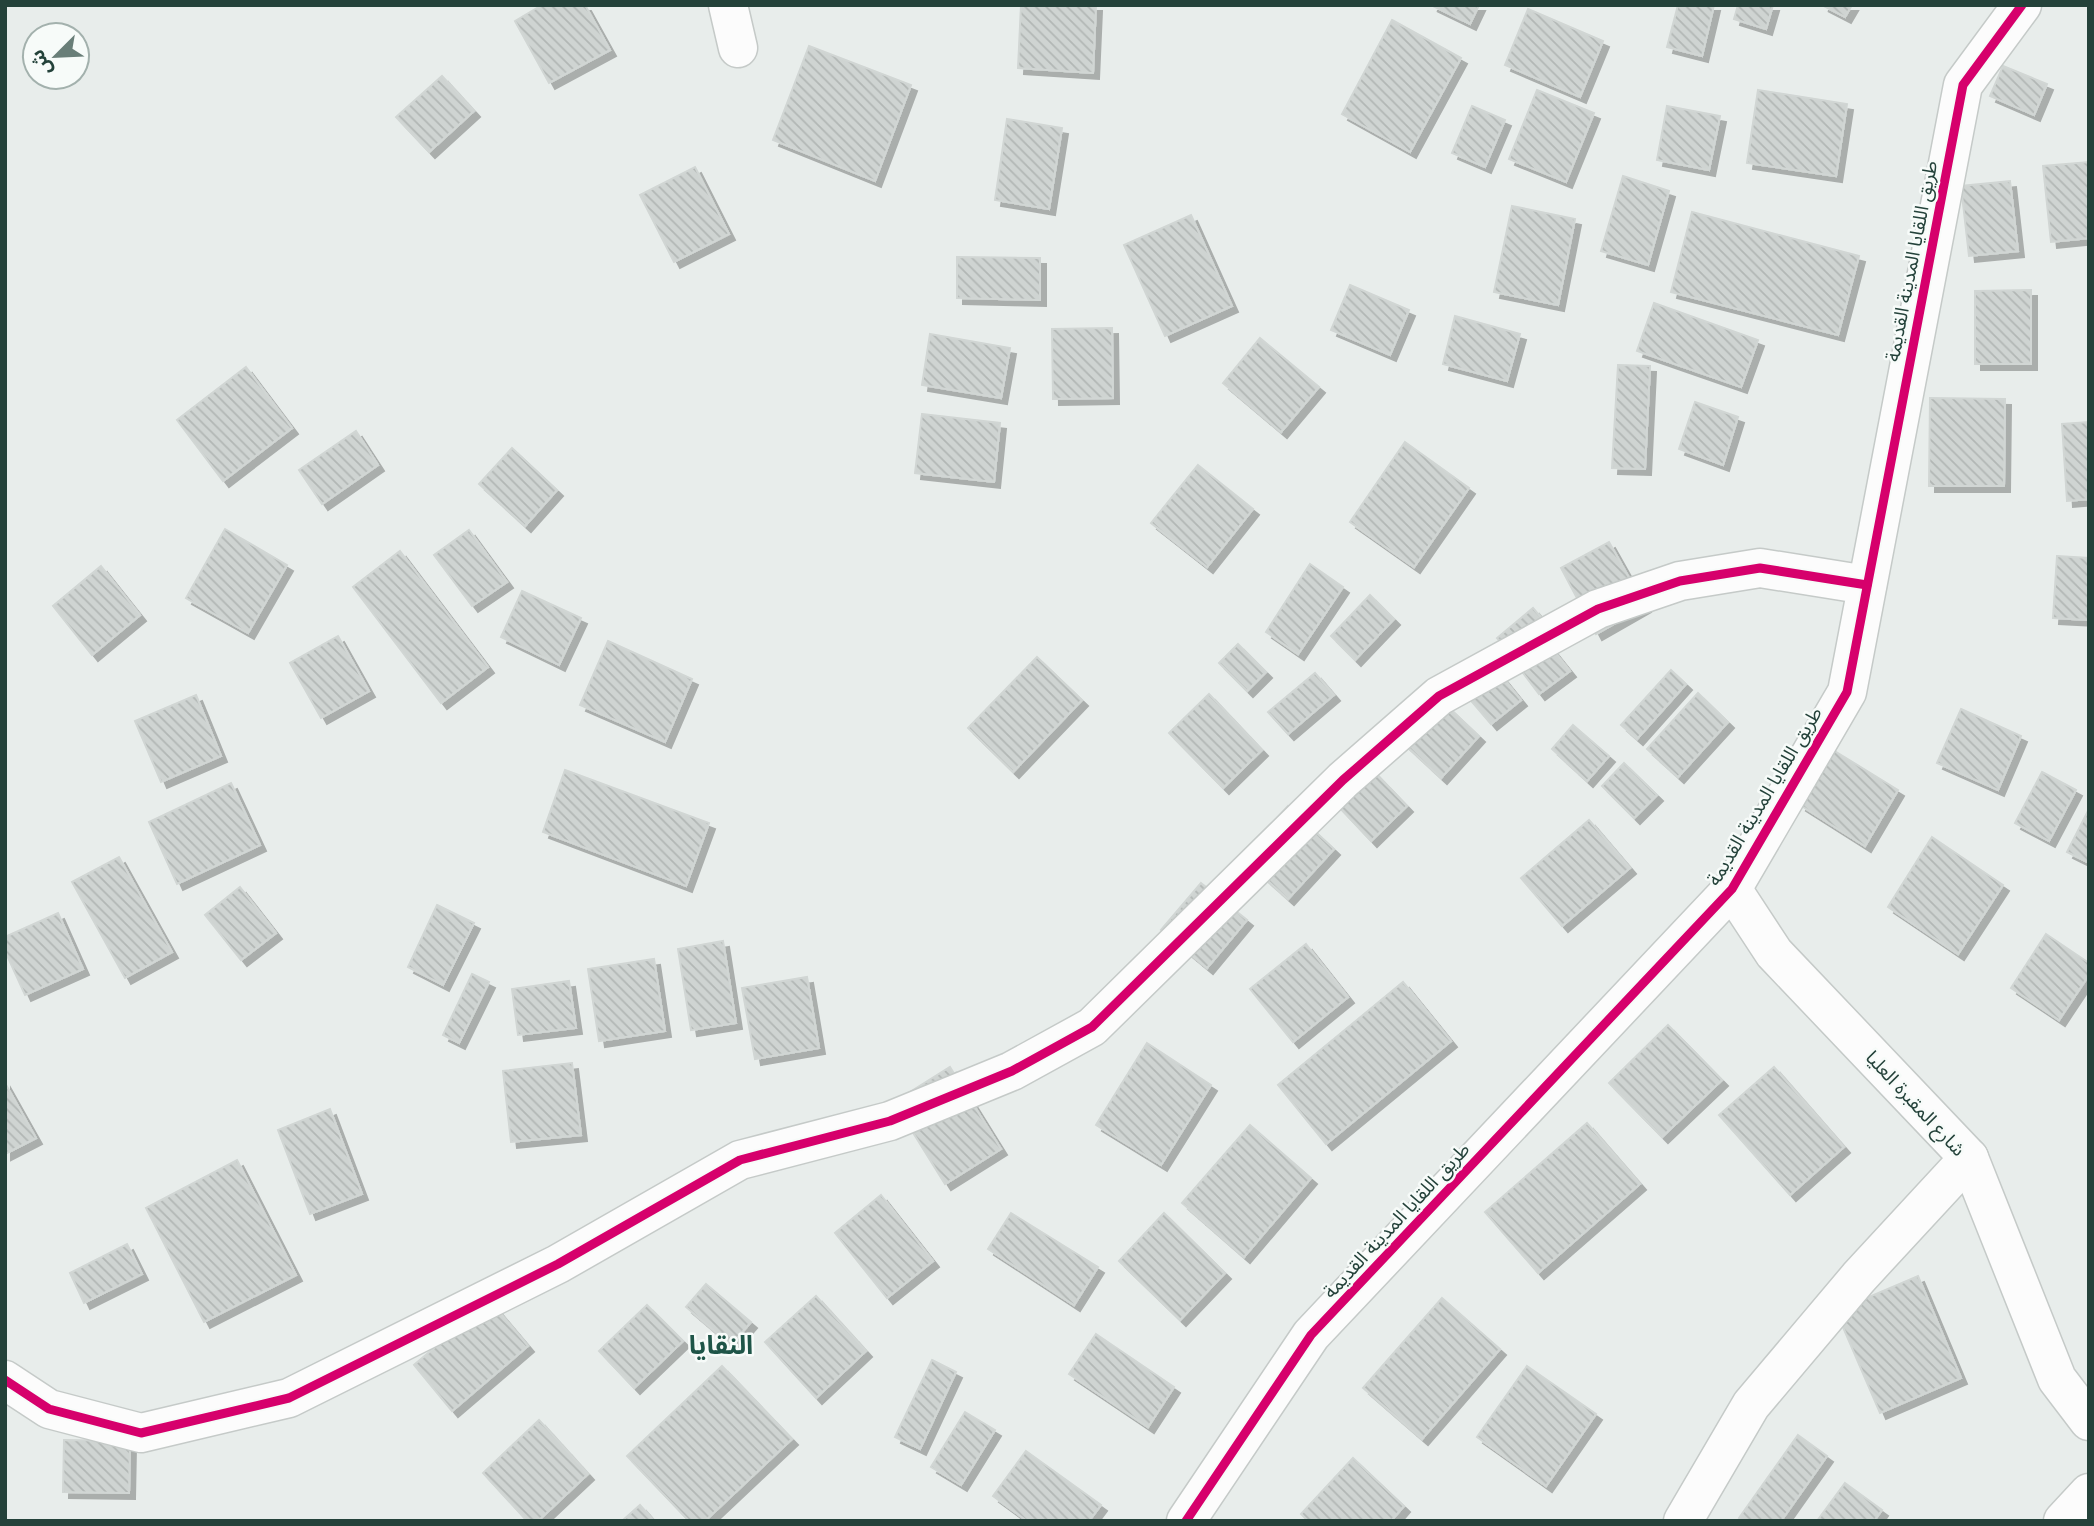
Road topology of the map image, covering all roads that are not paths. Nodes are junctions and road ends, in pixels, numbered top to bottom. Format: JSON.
{"nodes":[{"id":1,"x":728,"y":5,"type":"edge"},
{"id":2,"x":2022,"y":5,"type":"edge"},
{"id":3,"x":738,"y":48,"type":"dead end"},
{"id":4,"x":1867,"y":585,"type":"junction"},
{"id":5,"x":1732,"y":889,"type":"junction"},
{"id":6,"x":1969,"y":1158,"type":"junction"},
{"id":7,"x":5,"y":1380,"type":"edge"},
{"id":8,"x":2089,"y":1421,"type":"edge"},
{"id":9,"x":2089,"y":1493,"type":"edge"},
{"id":10,"x":1186,"y":1521,"type":"edge"},
{"id":11,"x":1683,"y":1521,"type":"edge"},
{"id":12,"x":2063,"y":1521,"type":"edge"}],
"edges":[{"from":1,"to":3,"type":"street"},
{"from":2,"to":4,"type":"street","name":"طريق اللقايا المدينة القديمة"},
{"from":4,"to":5,"type":"street","name":"طريق اللقايا المدينة القديمة"},
{"from":4,"to":7,"type":"street"},
{"from":5,"to":6,"type":"street","name":"شارع المقبرة العليا"},
{"from":5,"to":10,"type":"street","name":"طريق اللقايا المدينة القديمة"},
{"from":6,"to":8,"type":"street","name":"شارع المقبرة العليا"},
{"from":6,"to":11,"type":"street"},
{"from":9,"to":12,"type":"street"}]}
